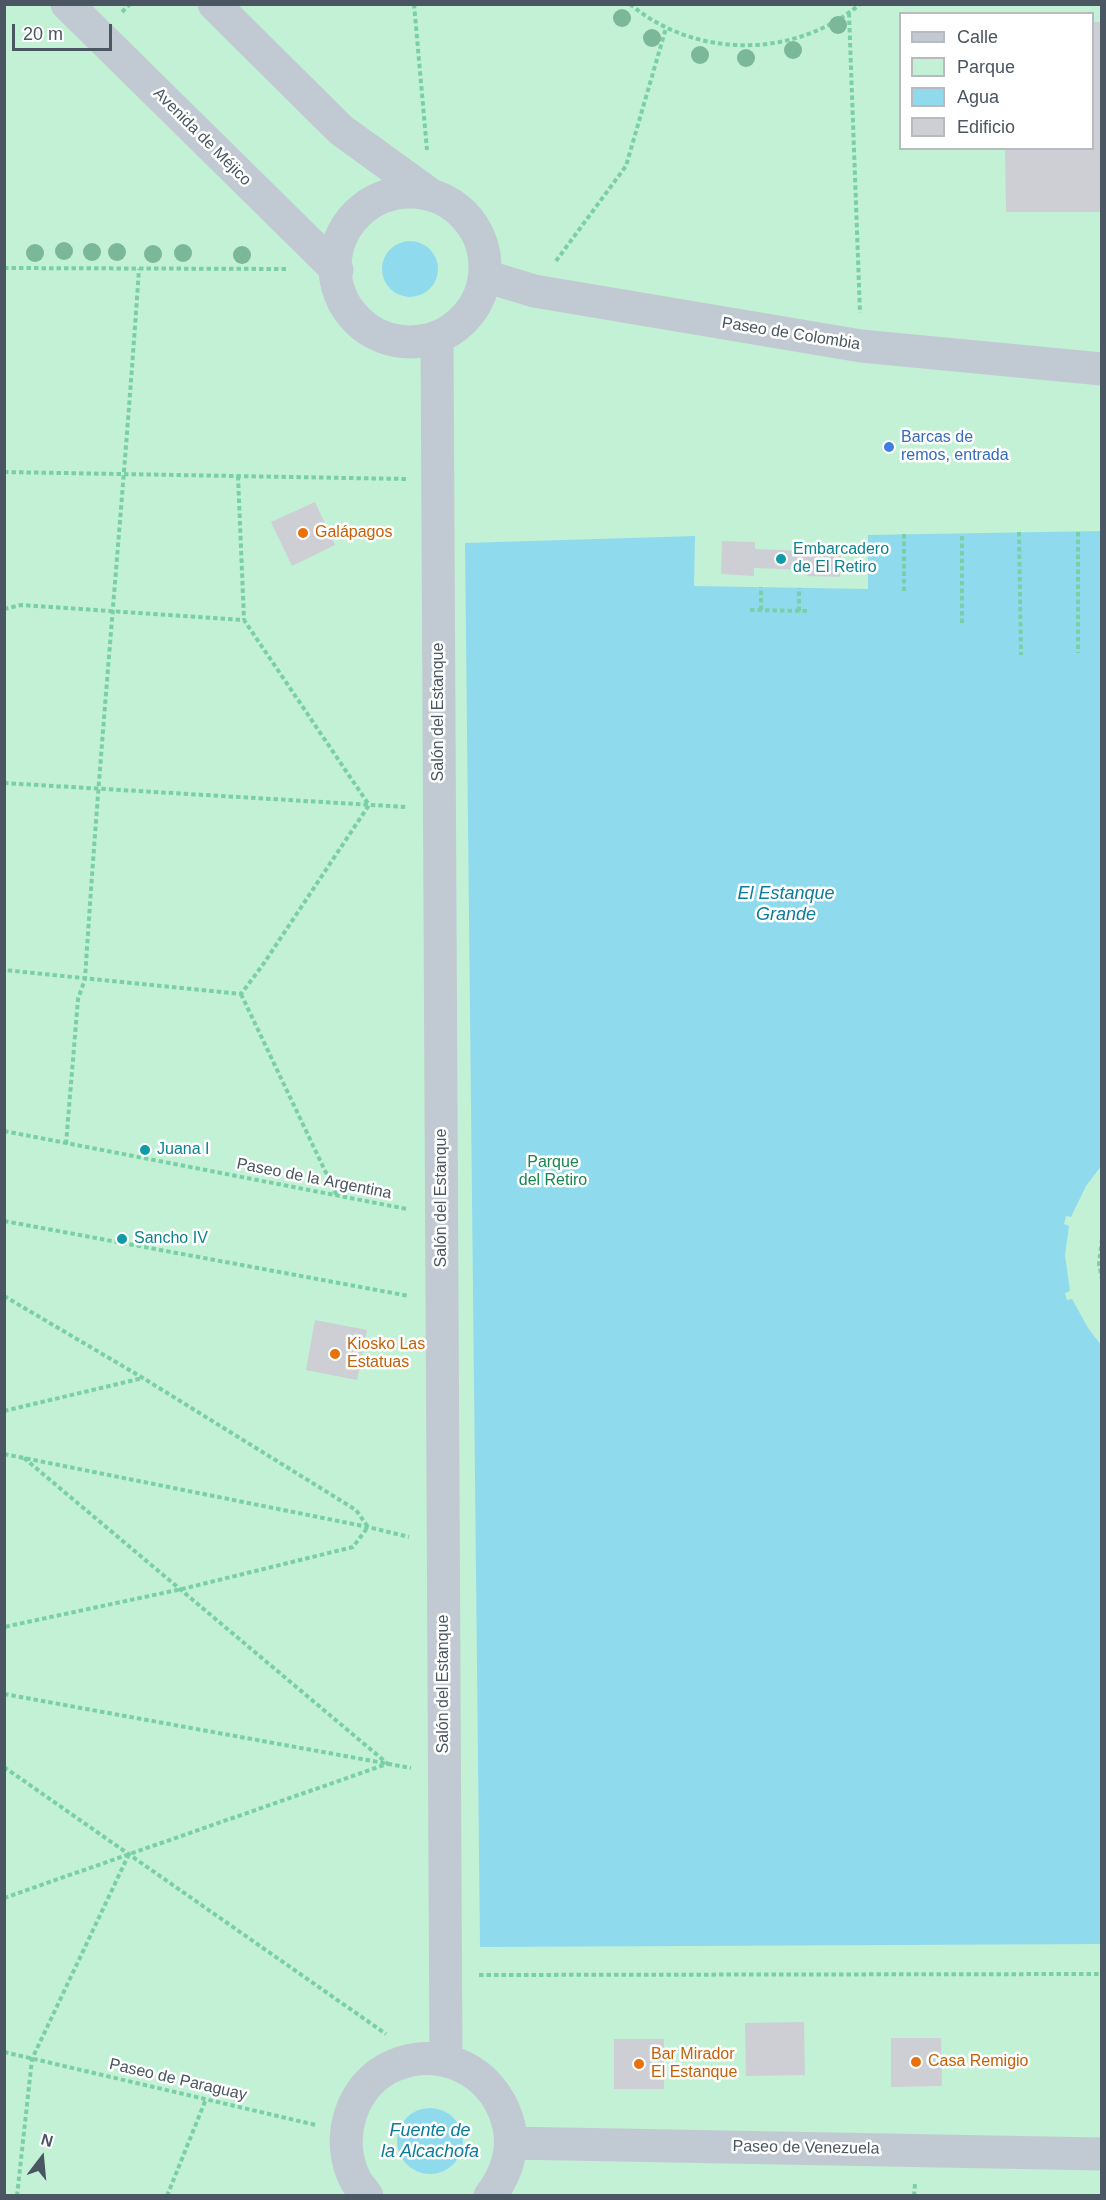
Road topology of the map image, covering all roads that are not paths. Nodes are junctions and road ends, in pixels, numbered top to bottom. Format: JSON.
{"nodes":[{"id":1,"x":68,"y":4,"type":"edge"},
{"id":2,"x":214,"y":4,"type":"edge"},
{"id":3,"x":431,"y":195,"type":"junction"},
{"id":4,"x":336,"y":270,"type":"junction"},
{"id":5,"x":485,"y":276,"type":"junction"},
{"id":6,"x":437,"y":337,"type":"junction"},
{"id":7,"x":1101,"y":369,"type":"edge"},
{"id":8,"x":433,"y":2059,"type":"junction"},
{"id":9,"x":511,"y":2143,"type":"junction"},
{"id":10,"x":1101,"y":2154,"type":"edge"},
{"id":11,"x":367,"y":2196,"type":"edge"},
{"id":12,"x":490,"y":2196,"type":"edge"}],
"edges":[{"from":1,"to":4,"type":"street","name":"Avenida de Méjico"},
{"from":2,"to":3,"type":"street"},
{"from":3,"to":4,"type":"street"},
{"from":3,"to":5,"type":"street"},
{"from":4,"to":6,"type":"street"},
{"from":5,"to":6,"type":"street"},
{"from":5,"to":7,"type":"street","name":"Paseo de Colombia"},
{"from":6,"to":8,"type":"street","name":"Salón del Estanque"},
{"from":8,"to":9,"type":"street"},
{"from":8,"to":11,"type":"street"},
{"from":9,"to":10,"type":"street","name":"Paseo de Venezuela"},
{"from":9,"to":12,"type":"street"}]}
